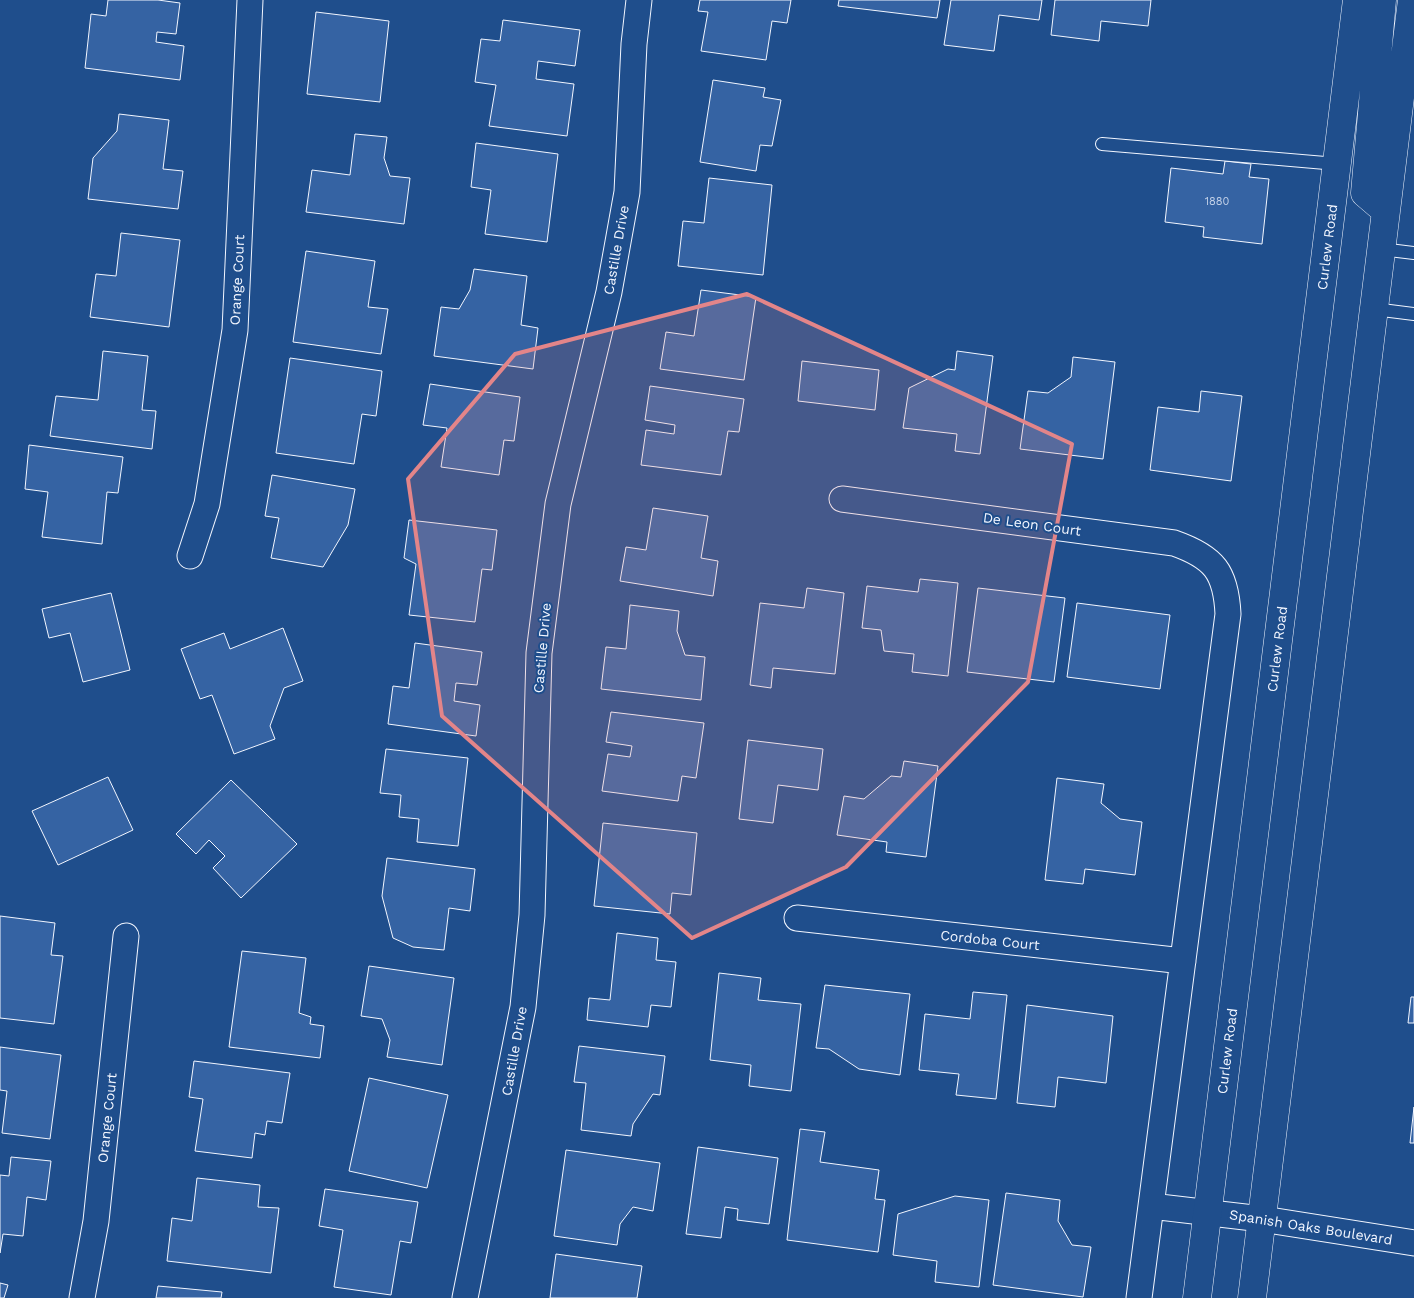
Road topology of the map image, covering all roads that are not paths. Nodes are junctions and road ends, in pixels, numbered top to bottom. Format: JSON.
{"nodes":[{"id":1,"x":250,"y":0,"type":"edge"},
{"id":2,"x":639,"y":0,"type":"edge"},
{"id":3,"x":1357,"y":0,"type":"edge"},
{"id":4,"x":1382,"y":0,"type":"edge"},
{"id":5,"x":1412,"y":0,"type":"edge"},
{"id":6,"x":1408,"y":78,"type":"edge"},
{"id":7,"x":1102,"y":144,"type":"dead end"},
{"id":8,"x":1337,"y":164,"type":"junction"},
{"id":9,"x":1386,"y":211,"type":"junction"},
{"id":10,"x":1381,"y":249,"type":"junction"},
{"id":11,"x":1414,"y":253,"type":"edge"},
{"id":12,"x":1374,"y":309,"type":"junction"},
{"id":13,"x":1414,"y":314,"type":"edge"},
{"id":14,"x":842,"y":499,"type":"dead end"},
{"id":15,"x":190,"y":556,"type":"dead end"},
{"id":16,"x":797,"y":918,"type":"dead end"},
{"id":17,"x":126,"y":936,"type":"dead end"},
{"id":18,"x":1184,"y":961,"type":"junction"},
{"id":19,"x":1151,"y":1206,"type":"junction"},
{"id":20,"x":1208,"y":1212,"type":"junction"},
{"id":21,"x":1262,"y":1219,"type":"junction"},
{"id":22,"x":1414,"y":1243,"type":"edge"},
{"id":23,"x":82,"y":1298,"type":"edge"},
{"id":24,"x":464,"y":1298,"type":"edge"},
{"id":25,"x":1139,"y":1298,"type":"edge"},
{"id":26,"x":1197,"y":1298,"type":"edge"},
{"id":27,"x":1252,"y":1298,"type":"edge"}],
"edges":[{"from":1,"to":15,"type":"street","name":"Orange Court"},
{"from":2,"to":24,"type":"street","name":"Castille Drive"},
{"from":3,"to":8,"type":"main road","name":"Curlew Road"},
{"from":4,"to":9,"type":"main road"},
{"from":5,"to":6,"type":"main road"},
{"from":6,"to":9,"type":"main road"},
{"from":7,"to":8,"type":"lane"},
{"from":8,"to":20,"type":"main road","name":"Curlew Road"},
{"from":9,"to":10,"type":"main road"},
{"from":10,"to":11,"type":"lane"},
{"from":10,"to":12,"type":"main road"},
{"from":12,"to":13,"type":"lane"},
{"from":12,"to":21,"type":"main road"},
{"from":14,"to":18,"type":"street","name":"De Leon Court"},
{"from":16,"to":18,"type":"street","name":"Cordoba Court"},
{"from":17,"to":23,"type":"street","name":"Orange Court"},
{"from":18,"to":19,"type":"street"},
{"from":19,"to":20,"type":"street","name":"Spanish Oaks Boulevard"},
{"from":19,"to":25,"type":"street"},
{"from":20,"to":21,"type":"street","name":"Spanish Oaks Boulevard"},
{"from":20,"to":26,"type":"main road","name":"Curlew Road"},
{"from":21,"to":22,"type":"street","name":"Spanish Oaks Boulevard"},
{"from":21,"to":27,"type":"main road"}]}
